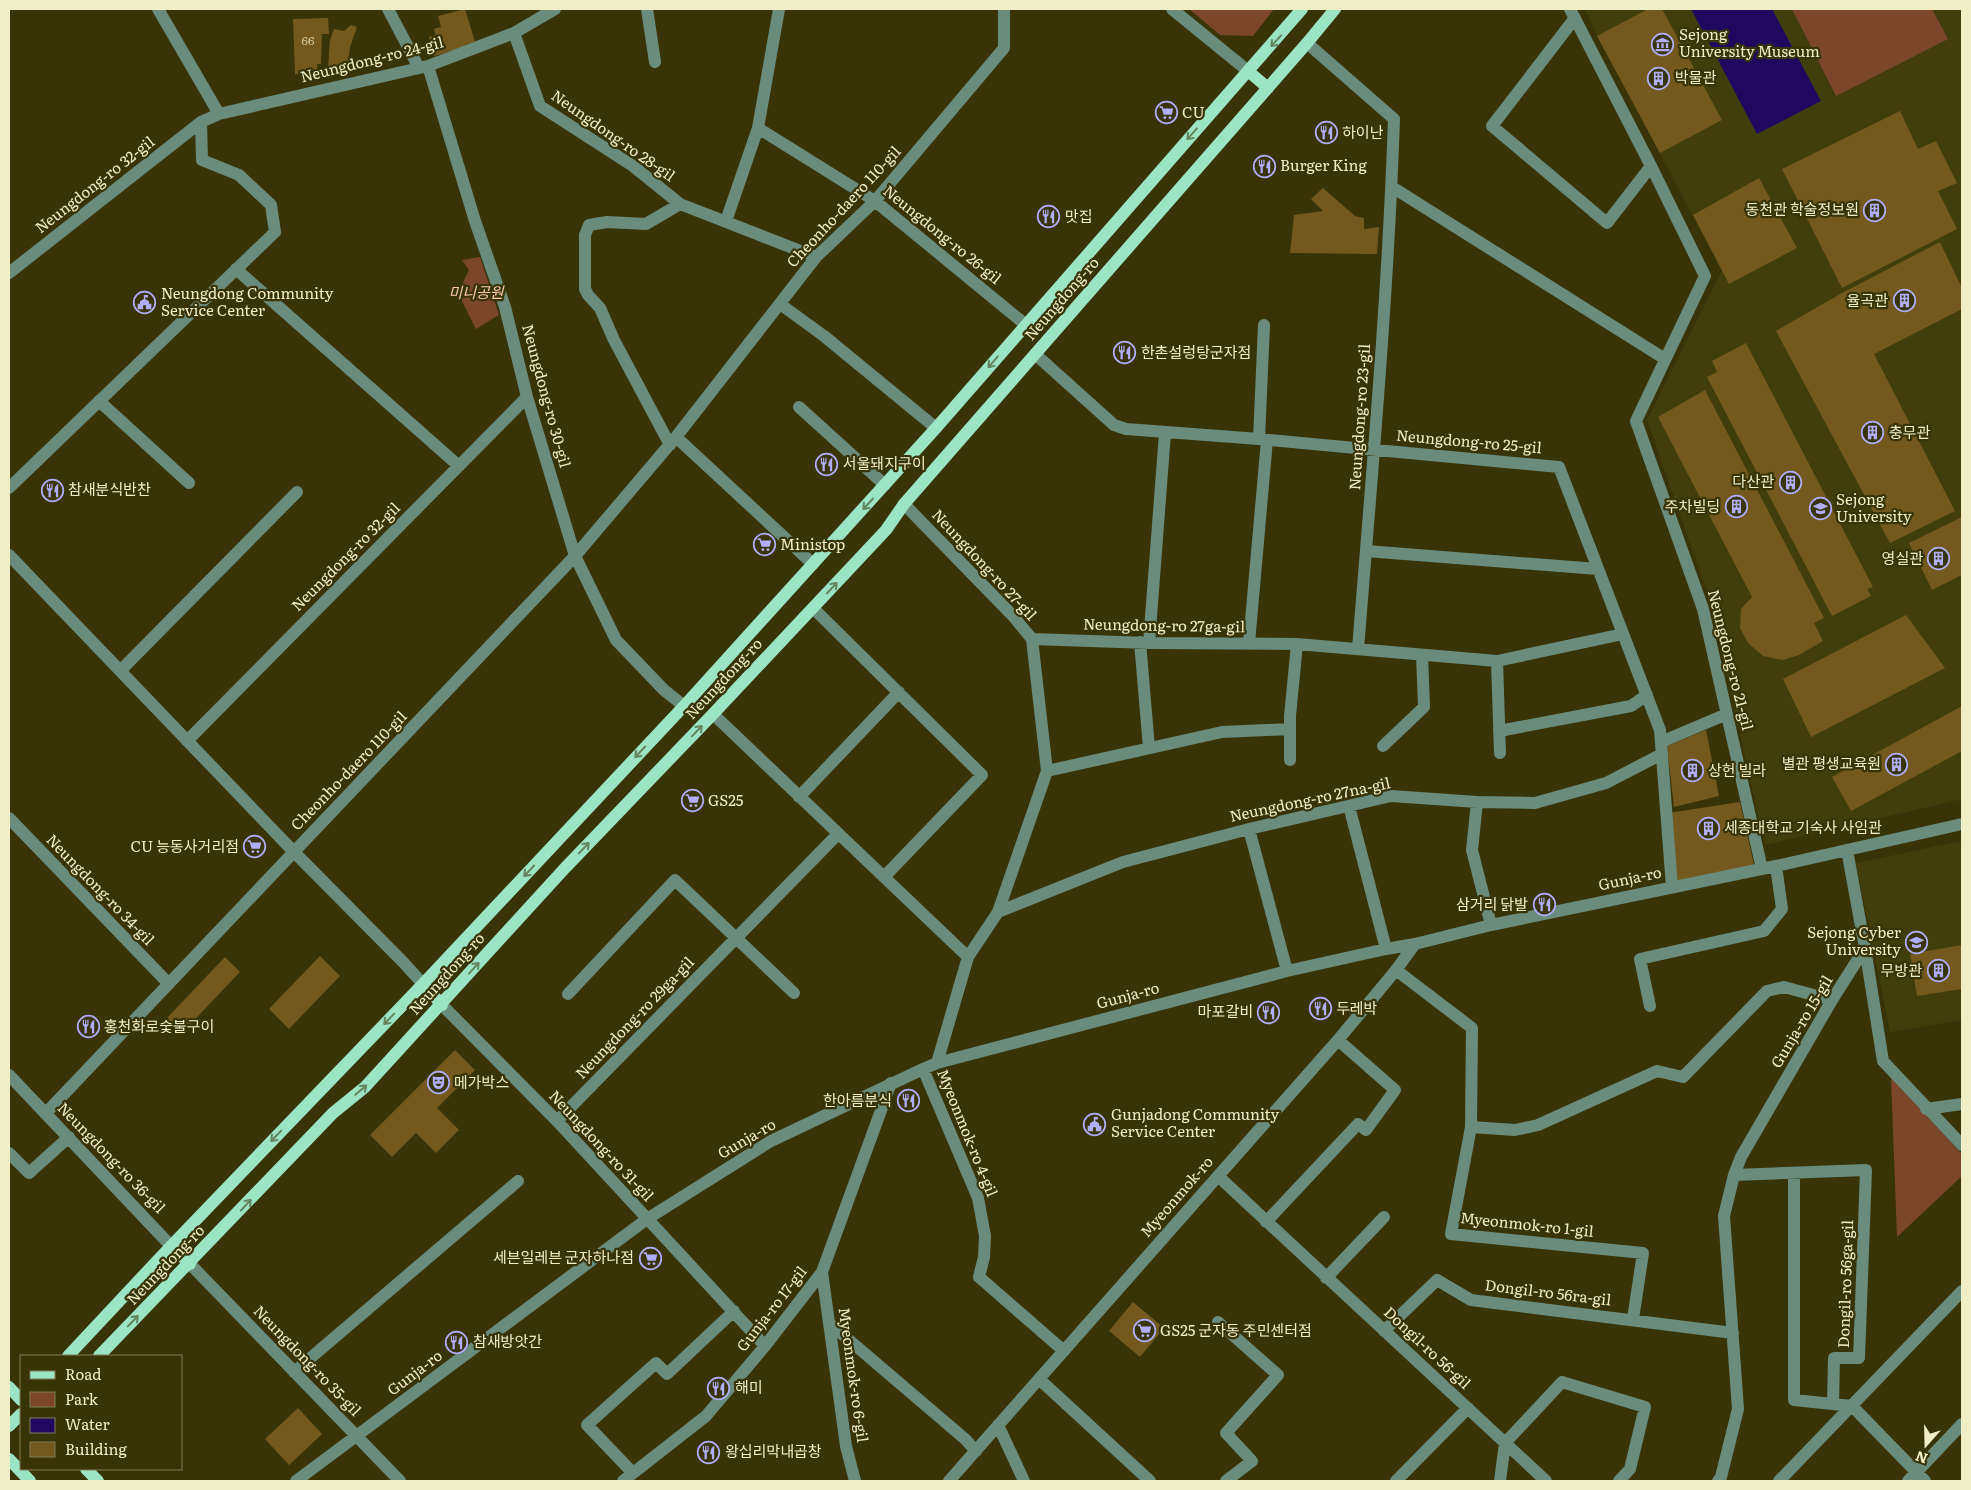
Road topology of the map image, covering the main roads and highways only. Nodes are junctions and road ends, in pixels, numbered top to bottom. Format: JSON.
{"nodes":[{"id":1,"x":1302,"y":9,"type":"edge"},
{"id":2,"x":1335,"y":9,"type":"edge"},
{"id":3,"x":1248,"y":71,"type":"junction"},
{"id":4,"x":1268,"y":88,"type":"junction"},
{"id":5,"x":423,"y":984,"type":"junction"},
{"id":6,"x":442,"y":1005,"type":"junction"},
{"id":7,"x":171,"y":1246,"type":"junction"},
{"id":8,"x":190,"y":1264,"type":"junction"},
{"id":9,"x":69,"y":1355,"type":"edge"},
{"id":10,"x":100,"y":1355,"type":"edge"},
{"id":11,"x":9,"y":1387,"type":"edge"},
{"id":12,"x":20,"y":1399,"type":"edge"},
{"id":13,"x":20,"y":1415,"type":"edge"},
{"id":14,"x":9,"y":1426,"type":"edge"},
{"id":15,"x":9,"y":1459,"type":"edge"},
{"id":16,"x":87,"y":1470,"type":"edge"},
{"id":17,"x":30,"y":1481,"type":"edge"},
{"id":18,"x":98,"y":1481,"type":"edge"}],
"edges":[{"from":1,"to":3,"type":"main road","name":"Neungdong-ro","one_way":true},
{"from":2,"to":4,"type":"main road","name":"Neungdong-ro"},
{"from":3,"to":4,"type":"main road"},
{"from":3,"to":5,"type":"main road","name":"Neungdong-ro","one_way":true},
{"from":6,"to":4,"type":"main road","name":"Neungdong-ro","one_way":true},
{"from":5,"to":6,"type":"main road"},
{"from":5,"to":7,"type":"main road","name":"Neungdong-ro","one_way":true},
{"from":8,"to":6,"type":"main road","name":"Neungdong-ro","one_way":true},
{"from":7,"to":8,"type":"main road","name":"Neungdong-ro 36-gil"},
{"from":7,"to":9,"type":"main road","name":"Neungdong-ro"},
{"from":10,"to":8,"type":"main road","name":"Neungdong-ro","one_way":true},
{"from":11,"to":12,"type":"main road"},
{"from":13,"to":14,"type":"main road"},
{"from":15,"to":17,"type":"main road"},
{"from":16,"to":18,"type":"main road"}]}
